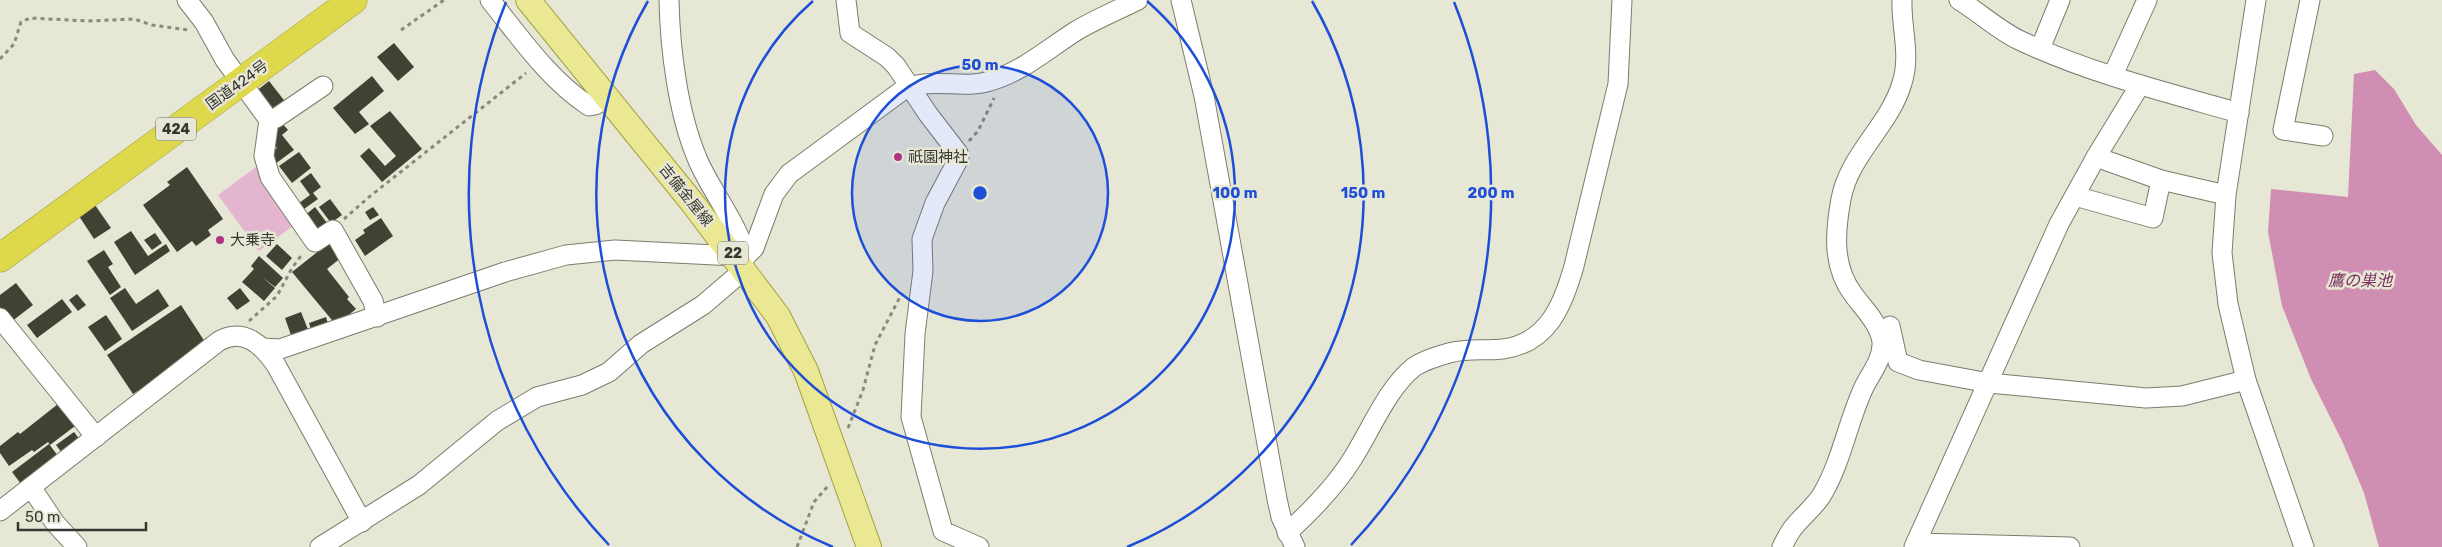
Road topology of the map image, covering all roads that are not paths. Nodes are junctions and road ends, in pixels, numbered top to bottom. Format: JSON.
{"nodes":[{"id":1,"x":187,"y":0,"type":"edge"},
{"id":2,"x":352,"y":0,"type":"edge"},
{"id":3,"x":490,"y":0,"type":"edge"},
{"id":4,"x":528,"y":0,"type":"edge"},
{"id":5,"x":669,"y":0,"type":"edge"},
{"id":6,"x":846,"y":0,"type":"edge"},
{"id":7,"x":1138,"y":0,"type":"edge"},
{"id":8,"x":1181,"y":0,"type":"edge"},
{"id":9,"x":1622,"y":0,"type":"edge"},
{"id":10,"x":1902,"y":0,"type":"edge"},
{"id":11,"x":1959,"y":0,"type":"edge"},
{"id":12,"x":2060,"y":0,"type":"edge"},
{"id":13,"x":2147,"y":0,"type":"edge"},
{"id":14,"x":2256,"y":0,"type":"edge"},
{"id":15,"x":2310,"y":0,"type":"edge"},
{"id":16,"x":2040,"y":49,"type":"junction"},
{"id":17,"x":2113,"y":76,"type":"junction"},
{"id":18,"x":240,"y":82,"type":"junction"},
{"id":19,"x":2140,"y":85,"type":"junction"},
{"id":20,"x":323,"y":86,"type":"dead end"},
{"id":21,"x":909,"y":87,"type":"junction"},
{"id":22,"x":606,"y":98,"type":"junction"},
{"id":23,"x":2239,"y":114,"type":"junction"},
{"id":24,"x":269,"y":120,"type":"junction"},
{"id":25,"x":2323,"y":136,"type":"dead end"},
{"id":26,"x":2096,"y":157,"type":"junction"},
{"id":27,"x":2161,"y":180,"type":"junction"},
{"id":28,"x":2226,"y":195,"type":"junction"},
{"id":29,"x":2075,"y":196,"type":"junction"},
{"id":30,"x":0,"y":258,"type":"edge"},
{"id":31,"x":741,"y":261,"type":"junction"},
{"id":32,"x":1864,"y":308,"type":"junction"},
{"id":33,"x":377,"y":317,"type":"junction"},
{"id":34,"x":0,"y":318,"type":"edge"},
{"id":35,"x":263,"y":348,"type":"junction"},
{"id":36,"x":2246,"y":380,"type":"junction"},
{"id":37,"x":1988,"y":383,"type":"junction"},
{"id":38,"x":96,"y":437,"type":"junction"},
{"id":39,"x":31,"y":487,"type":"junction"},
{"id":40,"x":0,"y":511,"type":"edge"},
{"id":41,"x":362,"y":522,"type":"junction"},
{"id":42,"x":1291,"y":540,"type":"edge"},
{"id":43,"x":1915,"y":545,"type":"edge"},
{"id":44,"x":78,"y":547,"type":"edge"},
{"id":45,"x":320,"y":547,"type":"edge"},
{"id":46,"x":869,"y":547,"type":"edge"},
{"id":47,"x":979,"y":547,"type":"edge"},
{"id":48,"x":1782,"y":547,"type":"edge"},
{"id":49,"x":2070,"y":547,"type":"edge"},
{"id":50,"x":2304,"y":547,"type":"edge"}],
"edges":[{"from":1,"to":18,"type":"street"},
{"from":2,"to":18,"type":"highway","name":"国道424号","number":"424"},
{"from":3,"to":22,"type":"street"},
{"from":4,"to":22,"type":"main road","name":"吉備金屋線","number":"22"},
{"from":5,"to":31,"type":"street"},
{"from":6,"to":21,"type":"street"},
{"from":7,"to":21,"type":"street"},
{"from":8,"to":42,"type":"street"},
{"from":9,"to":42,"type":"street"},
{"from":10,"to":32,"type":"street"},
{"from":11,"to":16,"type":"street"},
{"from":12,"to":16,"type":"street"},
{"from":13,"to":17,"type":"street"},
{"from":14,"to":23,"type":"street"},
{"from":15,"to":25,"type":"street"},
{"from":16,"to":17,"type":"street"},
{"from":17,"to":19,"type":"street"},
{"from":18,"to":24,"type":"street"},
{"from":18,"to":30,"type":"highway","name":"国道424号","number":"424"},
{"from":19,"to":23,"type":"street"},
{"from":19,"to":26,"type":"street"},
{"from":20,"to":24,"type":"street"},
{"from":21,"to":31,"type":"street"},
{"from":21,"to":47,"type":"street"},
{"from":22,"to":31,"type":"main road","name":"吉備金屋線","number":"22"},
{"from":23,"to":28,"type":"street"},
{"from":24,"to":33,"type":"street"},
{"from":26,"to":27,"type":"street"},
{"from":26,"to":29,"type":"street"},
{"from":27,"to":28,"type":"street"},
{"from":27,"to":29,"type":"street"},
{"from":28,"to":36,"type":"street"},
{"from":29,"to":37,"type":"street"},
{"from":31,"to":33,"type":"street"},
{"from":31,"to":41,"type":"street"},
{"from":31,"to":46,"type":"main road","name":"吉備金屋線","number":"22"},
{"from":32,"to":37,"type":"street"},
{"from":32,"to":48,"type":"street"},
{"from":33,"to":35,"type":"street"},
{"from":34,"to":38,"type":"street"},
{"from":35,"to":38,"type":"street"},
{"from":35,"to":41,"type":"street"},
{"from":36,"to":37,"type":"street"},
{"from":36,"to":50,"type":"street"},
{"from":37,"to":43,"type":"street"},
{"from":38,"to":39,"type":"street"},
{"from":39,"to":40,"type":"street"},
{"from":39,"to":44,"type":"street"},
{"from":41,"to":45,"type":"street"},
{"from":43,"to":49,"type":"street"}]}
